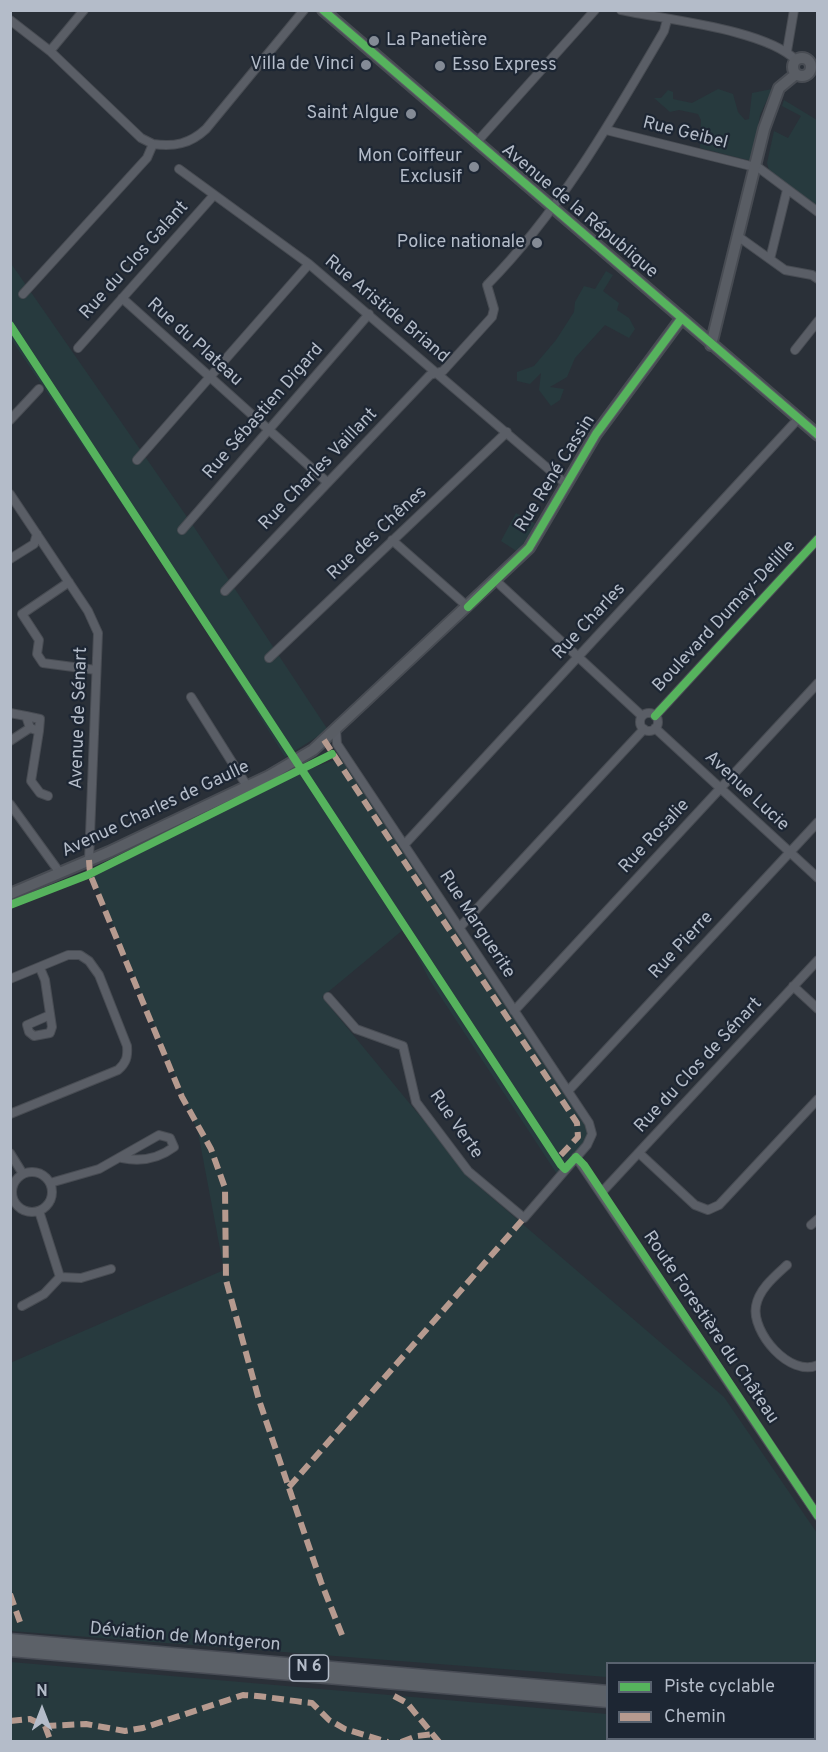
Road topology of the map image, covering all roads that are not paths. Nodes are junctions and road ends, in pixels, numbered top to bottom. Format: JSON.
{"nodes":[{"id":1,"x":84,"y":10,"type":"edge"},
{"id":2,"x":304,"y":10,"type":"edge"},
{"id":3,"x":323,"y":10,"type":"edge"},
{"id":4,"x":595,"y":10,"type":"edge"},
{"id":5,"x":621,"y":10,"type":"edge"},
{"id":6,"x":794,"y":10,"type":"edge"},
{"id":7,"x":667,"y":20,"type":"junction"},
{"id":8,"x":10,"y":21,"type":"edge"},
{"id":9,"x":50,"y":51,"type":"junction"},
{"id":10,"x":787,"y":51,"type":"junction"},
{"id":11,"x":813,"y":57,"type":"edge"},
{"id":12,"x":796,"y":60,"type":"junction"},
{"id":13,"x":796,"y":74,"type":"junction"},
{"id":14,"x":606,"y":130,"type":"junction"},
{"id":15,"x":476,"y":143,"type":"junction"},
{"id":16,"x":153,"y":144,"type":"junction"},
{"id":17,"x":756,"y":167,"type":"junction"},
{"id":18,"x":179,"y":169,"type":"dead end"},
{"id":19,"x":787,"y":190,"type":"junction"},
{"id":20,"x":214,"y":195,"type":"junction"},
{"id":21,"x":552,"y":208,"type":"junction"},
{"id":22,"x":818,"y":212,"type":"edge"},
{"id":23,"x":739,"y":237,"type":"junction"},
{"id":24,"x":770,"y":259,"type":"junction"},
{"id":25,"x":309,"y":264,"type":"junction"},
{"id":26,"x":818,"y":279,"type":"edge"},
{"id":27,"x":23,"y":294,"type":"dead end"},
{"id":28,"x":122,"y":298,"type":"junction"},
{"id":29,"x":369,"y":314,"type":"junction"},
{"id":30,"x":681,"y":319,"type":"junction"},
{"id":31,"x":818,"y":321,"type":"edge"},
{"id":32,"x":711,"y":345,"type":"junction"},
{"id":33,"x":78,"y":348,"type":"dead end"},
{"id":34,"x":795,"y":350,"type":"dead end"},
{"id":35,"x":437,"y":373,"type":"junction"},
{"id":36,"x":210,"y":376,"type":"junction"},
{"id":37,"x":39,"y":389,"type":"dead end"},
{"id":38,"x":798,"y":419,"type":"junction"},
{"id":39,"x":10,"y":420,"type":"edge"},
{"id":40,"x":269,"y":430,"type":"junction"},
{"id":41,"x":507,"y":432,"type":"junction"},
{"id":42,"x":818,"y":435,"type":"edge"},
{"id":43,"x":137,"y":460,"type":"dead end"},
{"id":44,"x":327,"y":482,"type":"junction"},
{"id":45,"x":566,"y":484,"type":"junction"},
{"id":46,"x":10,"y":494,"type":"edge"},
{"id":47,"x":182,"y":530,"type":"dead end"},
{"id":48,"x":37,"y":534,"type":"junction"},
{"id":49,"x":818,"y":539,"type":"edge"},
{"id":50,"x":392,"y":540,"type":"junction"},
{"id":51,"x":10,"y":559,"type":"edge"},
{"id":52,"x":495,"y":580,"type":"junction"},
{"id":53,"x":69,"y":582,"type":"junction"},
{"id":54,"x":225,"y":591,"type":"dead end"},
{"id":55,"x":468,"y":607,"type":"junction"},
{"id":56,"x":269,"y":658,"type":"dead end"},
{"id":57,"x":578,"y":658,"type":"junction"},
{"id":58,"x":96,"y":670,"type":"junction"},
{"id":59,"x":818,"y":683,"type":"edge"},
{"id":60,"x":191,"y":697,"type":"dead end"},
{"id":61,"x":10,"y":713,"type":"edge"},
{"id":62,"x":26,"y":716,"type":"junction"},
{"id":63,"x":642,"y":716,"type":"junction"},
{"id":64,"x":655,"y":716,"type":"junction"},
{"id":65,"x":30,"y":728,"type":"junction"},
{"id":66,"x":655,"y":728,"type":"junction"},
{"id":67,"x":644,"y":729,"type":"junction"},
{"id":68,"x":39,"y":730,"type":"junction"},
{"id":69,"x":336,"y":730,"type":"junction"},
{"id":70,"x":10,"y":741,"type":"edge"},
{"id":71,"x":337,"y":744,"type":"junction"},
{"id":72,"x":313,"y":750,"type":"junction"},
{"id":73,"x":247,"y":786,"type":"junction"},
{"id":74,"x":720,"y":789,"type":"junction"},
{"id":75,"x":48,"y":796,"type":"dead end"},
{"id":76,"x":10,"y":804,"type":"edge"},
{"id":77,"x":818,"y":822,"type":"edge"},
{"id":78,"x":404,"y":845,"type":"junction"},
{"id":79,"x":790,"y":852,"type":"junction"},
{"id":80,"x":89,"y":860,"type":"junction"},
{"id":81,"x":60,"y":873,"type":"junction"},
{"id":82,"x":818,"y":878,"type":"edge"},
{"id":83,"x":10,"y":894,"type":"edge"},
{"id":84,"x":460,"y":927,"type":"junction"},
{"id":85,"x":818,"y":960,"type":"edge"},
{"id":86,"x":40,"y":968,"type":"junction"},
{"id":87,"x":10,"y":979,"type":"edge"},
{"id":88,"x":793,"y":986,"type":"junction"},
{"id":89,"x":328,"y":997,"type":"dead end"},
{"id":90,"x":818,"y":1009,"type":"edge"},
{"id":91,"x":514,"y":1011,"type":"junction"},
{"id":92,"x":50,"y":1015,"type":"dead end"},
{"id":93,"x":568,"y":1091,"type":"junction"},
{"id":94,"x":818,"y":1099,"type":"edge"},
{"id":95,"x":10,"y":1114,"type":"edge"},
{"id":96,"x":10,"y":1152,"type":"edge"},
{"id":97,"x":639,"y":1153,"type":"junction"},
{"id":98,"x":576,"y":1157,"type":"junction"},
{"id":99,"x":122,"y":1158,"type":"junction"},
{"id":100,"x":23,"y":1174,"type":"junction"},
{"id":101,"x":50,"y":1183,"type":"junction"},
{"id":102,"x":602,"y":1192,"type":"junction"},
{"id":103,"x":12,"y":1204,"type":"edge"},
{"id":104,"x":39,"y":1211,"type":"junction"},
{"id":105,"x":787,"y":1265,"type":"dead end"},
{"id":106,"x":111,"y":1269,"type":"dead end"},
{"id":107,"x":60,"y":1277,"type":"junction"},
{"id":108,"x":22,"y":1305,"type":"dead end"},
{"id":109,"x":818,"y":1365,"type":"edge"},
{"id":110,"x":818,"y":1516,"type":"edge"},
{"id":111,"x":10,"y":1640,"type":"edge"},
{"id":112,"x":10,"y":1650,"type":"edge"},
{"id":113,"x":606,"y":1692,"type":"edge"},
{"id":114,"x":606,"y":1701,"type":"edge"}],
"edges":[{"from":1,"to":9,"type":"street"},
{"from":2,"to":16,"type":"street"},
{"from":3,"to":15,"type":"main road","name":"Avenue de la République"},
{"from":4,"to":15,"type":"street"},
{"from":5,"to":7,"type":"street"},
{"from":6,"to":10,"type":"street"},
{"from":7,"to":10,"type":"street"},
{"from":7,"to":14,"type":"street"},
{"from":8,"to":9,"type":"street"},
{"from":9,"to":16,"type":"street"},
{"from":10,"to":12,"type":"street"},
{"from":11,"to":12,"type":"main road"},
{"from":11,"to":13,"type":"main road"},
{"from":12,"to":13,"type":"main road"},
{"from":13,"to":17,"type":"main road"},
{"from":14,"to":17,"type":"street","name":"Rue Geibel"},
{"from":14,"to":21,"type":"street"},
{"from":15,"to":21,"type":"main road","name":"Avenue de la République"},
{"from":16,"to":27,"type":"street"},
{"from":17,"to":19,"type":"street"},
{"from":17,"to":23,"type":"main road"},
{"from":18,"to":20,"type":"street","name":"Rue Aristide Briand"},
{"from":19,"to":22,"type":"street"},
{"from":19,"to":24,"type":"street"},
{"from":20,"to":25,"type":"street","name":"Rue Aristide Briand"},
{"from":20,"to":28,"type":"street","name":"Rue du Clos Galant"},
{"from":21,"to":30,"type":"main road","name":"Avenue de la République"},
{"from":21,"to":35,"type":"street","name":"Rue Charles Vaillant"},
{"from":23,"to":24,"type":"street"},
{"from":23,"to":32,"type":"main road"},
{"from":24,"to":26,"type":"street"},
{"from":25,"to":29,"type":"street","name":"Rue Aristide Briand"},
{"from":25,"to":36,"type":"street"},
{"from":28,"to":33,"type":"street","name":"Rue du Clos Galant"},
{"from":28,"to":36,"type":"street","name":"Rue du Plateau"},
{"from":29,"to":35,"type":"street","name":"Rue Aristide Briand"},
{"from":29,"to":40,"type":"street","name":"Rue Sébastien Digard"},
{"from":30,"to":32,"type":"main road","name":"Avenue de la République"},
{"from":30,"to":45,"type":"main road","name":"Rue René Cassin"},
{"from":31,"to":34,"type":"street"},
{"from":32,"to":38,"type":"main road","name":"Avenue de la République"},
{"from":35,"to":41,"type":"street","name":"Rue Aristide Briand"},
{"from":35,"to":44,"type":"street","name":"Rue Charles Vaillant"},
{"from":36,"to":40,"type":"street","name":"Rue du Plateau"},
{"from":36,"to":43,"type":"street"},
{"from":37,"to":39,"type":"street"},
{"from":38,"to":42,"type":"main road","name":"Avenue de la République"},
{"from":38,"to":57,"type":"street","name":"Rue Charles"},
{"from":40,"to":44,"type":"street","name":"Rue du Plateau"},
{"from":40,"to":47,"type":"street","name":"Rue Sébastien Digard"},
{"from":41,"to":45,"type":"street","name":"Rue Aristide Briand"},
{"from":41,"to":50,"type":"street","name":"Rue des Chênes"},
{"from":44,"to":54,"type":"street","name":"Rue Charles Vaillant"},
{"from":45,"to":52,"type":"main road","name":"Rue René Cassin"},
{"from":46,"to":48,"type":"street","name":"Avenue de Sénart"},
{"from":48,"to":51,"type":"street"},
{"from":48,"to":53,"type":"street","name":"Avenue de Sénart"},
{"from":49,"to":64,"type":"street","name":"Boulevard Dumay-Delille"},
{"from":50,"to":55,"type":"street"},
{"from":50,"to":56,"type":"street","name":"Rue des Chênes"},
{"from":52,"to":55,"type":"main road","name":"Rue René Cassin"},
{"from":52,"to":57,"type":"street"},
{"from":53,"to":58,"type":"street","name":"Avenue de Sénart"},
{"from":53,"to":58,"type":"street"},
{"from":55,"to":69,"type":"main road","name":"Rue René Cassin"},
{"from":57,"to":63,"type":"street"},
{"from":57,"to":78,"type":"street","name":"Rue Charles"},
{"from":58,"to":80,"type":"street","name":"Avenue de Sénart"},
{"from":59,"to":74,"type":"street","name":"Rue Rosalie"},
{"from":60,"to":73,"type":"street"},
{"from":61,"to":62,"type":"street"},
{"from":62,"to":65,"type":"street"},
{"from":62,"to":68,"type":"street"},
{"from":63,"to":64,"type":"street"},
{"from":63,"to":67,"type":"street"},
{"from":64,"to":66,"type":"street"},
{"from":65,"to":68,"type":"street"},
{"from":65,"to":70,"type":"street"},
{"from":66,"to":67,"type":"street"},
{"from":66,"to":74,"type":"street","name":"Avenue Lucie"},
{"from":67,"to":84,"type":"street"},
{"from":68,"to":75,"type":"street"},
{"from":69,"to":71,"type":"street","name":"Rue Marguerite"},
{"from":69,"to":72,"type":"main road","name":"Rue René Cassin"},
{"from":71,"to":72,"type":"street"},
{"from":71,"to":78,"type":"street","name":"Rue Marguerite"},
{"from":72,"to":73,"type":"main road","name":"Avenue Charles de Gaulle"},
{"from":73,"to":80,"type":"main road","name":"Avenue Charles de Gaulle"},
{"from":74,"to":79,"type":"street","name":"Avenue Lucie"},
{"from":74,"to":91,"type":"street","name":"Rue Rosalie"},
{"from":76,"to":81,"type":"street"},
{"from":77,"to":79,"type":"street","name":"Rue Pierre"},
{"from":78,"to":84,"type":"street","name":"Rue Marguerite"},
{"from":79,"to":82,"type":"street","name":"Avenue Lucie"},
{"from":79,"to":93,"type":"street","name":"Rue Pierre"},
{"from":80,"to":81,"type":"main road","name":"Avenue Charles de Gaulle"},
{"from":81,"to":83,"type":"main road","name":"Avenue Charles de Gaulle"},
{"from":84,"to":91,"type":"street","name":"Rue Marguerite"},
{"from":85,"to":88,"type":"street","name":"Rue du Clos de Sénart"},
{"from":86,"to":87,"type":"street"},
{"from":86,"to":92,"type":"street"},
{"from":86,"to":95,"type":"street"},
{"from":88,"to":90,"type":"street"},
{"from":88,"to":97,"type":"street","name":"Rue du Clos de Sénart"},
{"from":89,"to":98,"type":"street","name":"Rue Verte"},
{"from":91,"to":93,"type":"street","name":"Rue Marguerite"},
{"from":93,"to":98,"type":"street","name":"Rue Marguerite"},
{"from":94,"to":97,"type":"street"},
{"from":96,"to":100,"type":"street"},
{"from":97,"to":102,"type":"street","name":"Rue du Clos de Sénart"},
{"from":98,"to":102,"type":"street","name":"Route Forestière du Château"},
{"from":99,"to":99,"type":"street"},
{"from":99,"to":101,"type":"street"},
{"from":100,"to":101,"type":"street"},
{"from":100,"to":103,"type":"street"},
{"from":101,"to":104,"type":"street"},
{"from":102,"to":110,"type":"street","name":"Route Forestière du Château"},
{"from":103,"to":104,"type":"street"},
{"from":104,"to":107,"type":"street"},
{"from":105,"to":109,"type":"street"},
{"from":106,"to":107,"type":"street"},
{"from":107,"to":108,"type":"street"},
{"from":111,"to":113,"type":"main road","name":"Déviation de Montgeron","number":"N 6"},
{"from":112,"to":114,"type":"main road","name":"Déviation de Montgeron","number":"N 6"}]}
